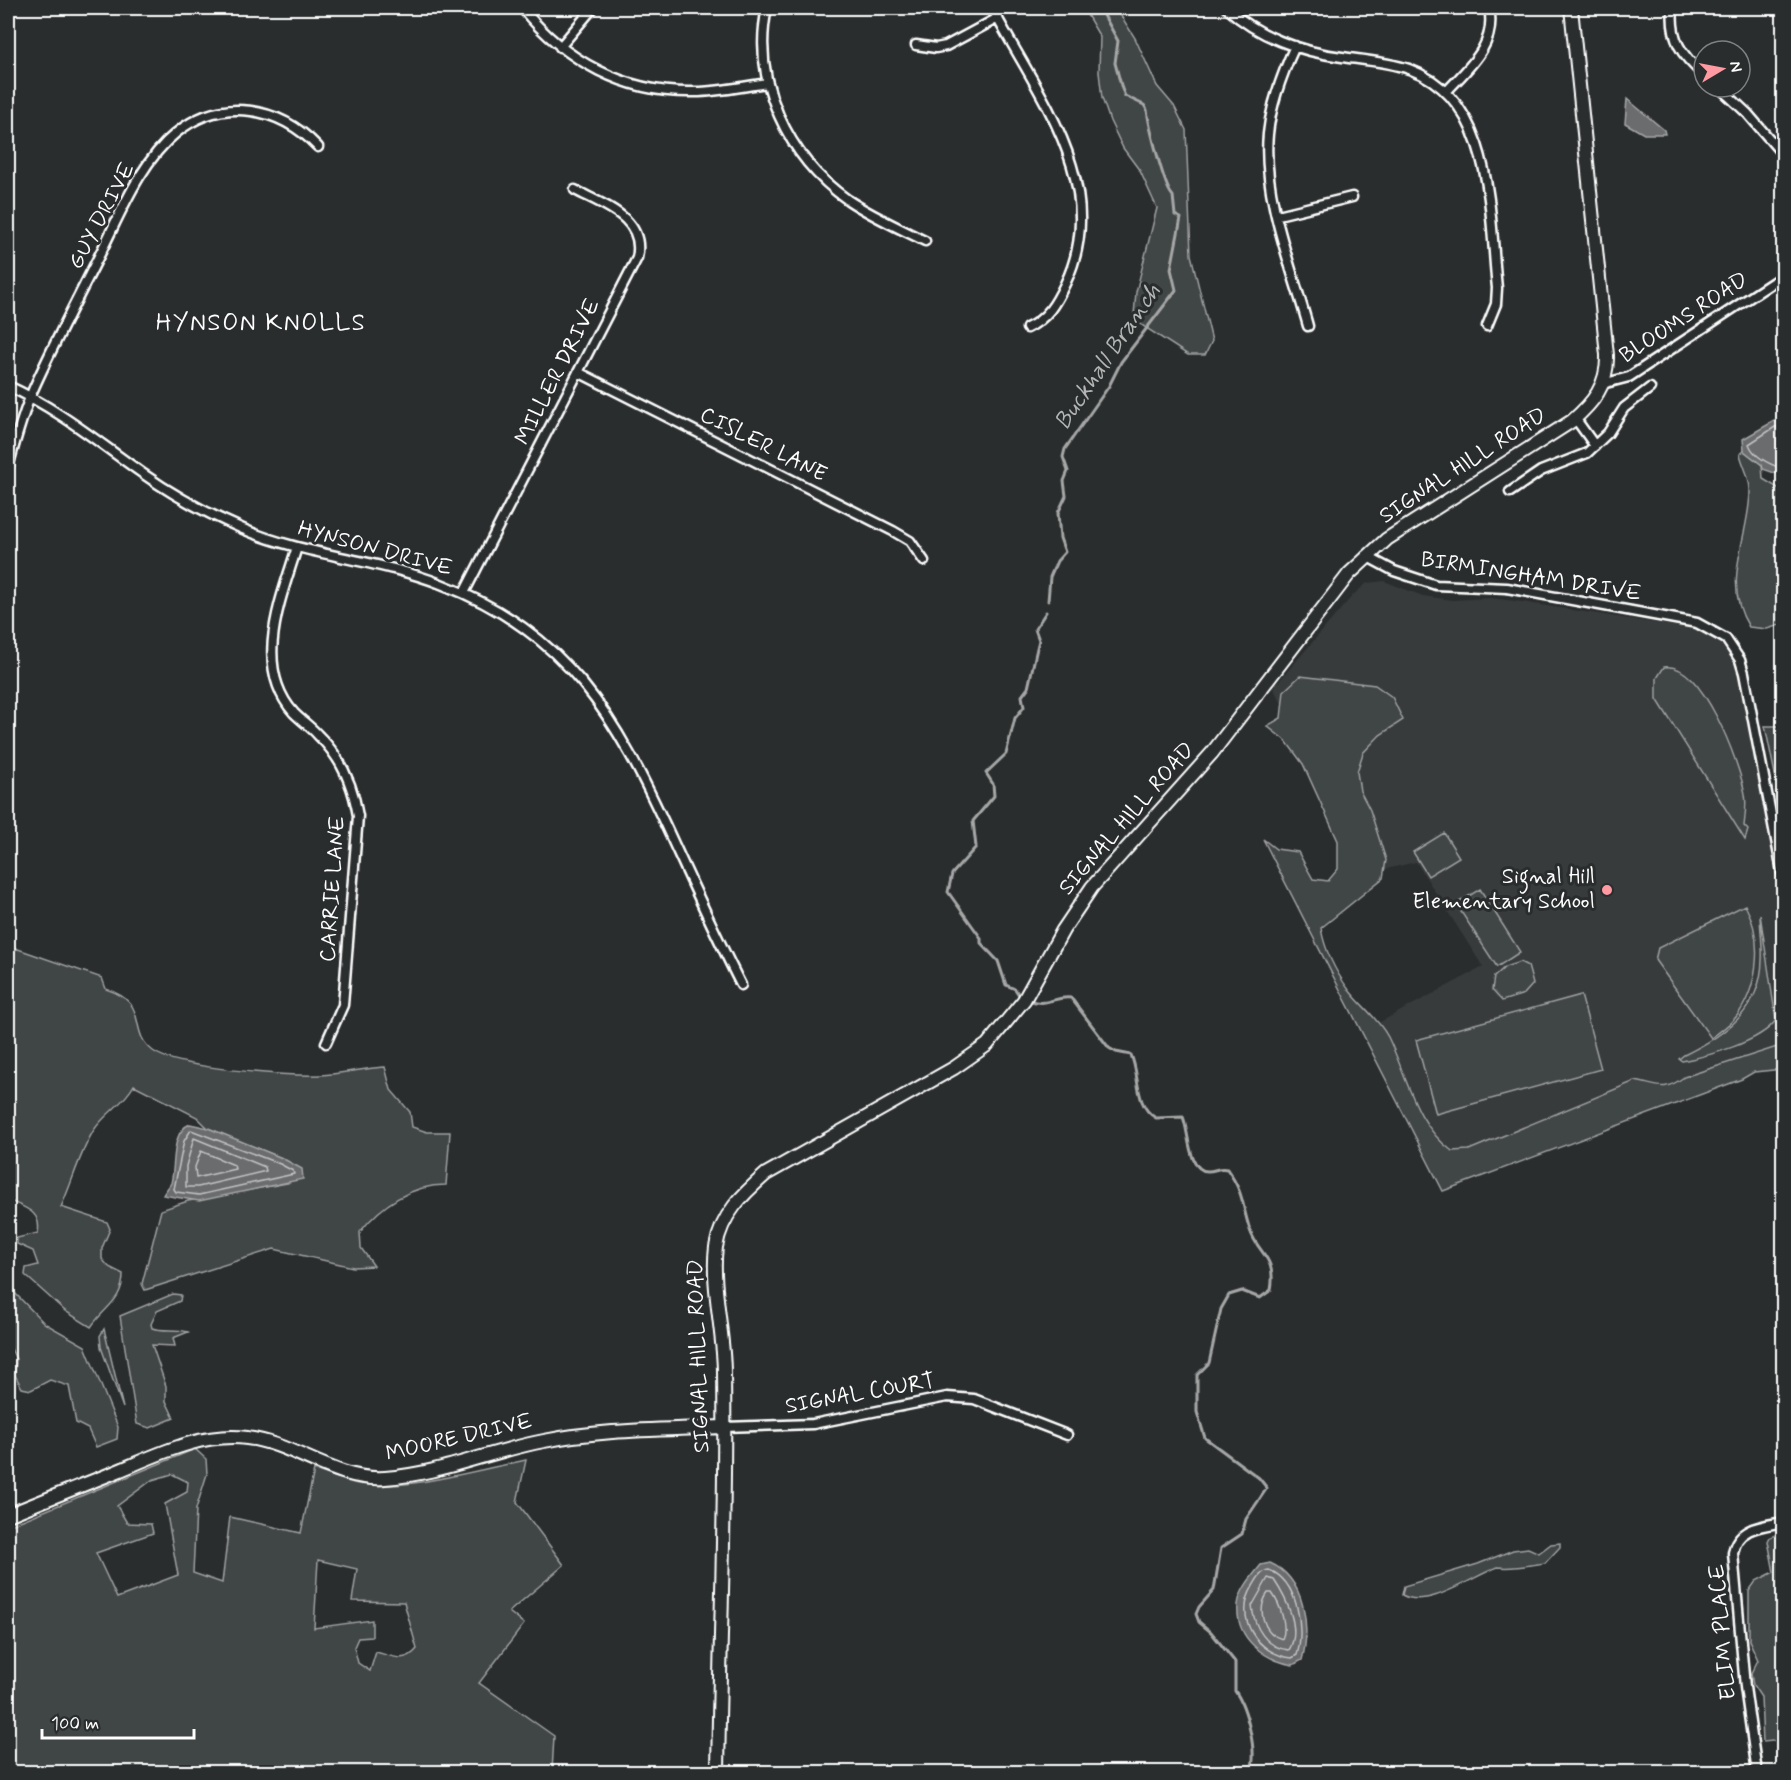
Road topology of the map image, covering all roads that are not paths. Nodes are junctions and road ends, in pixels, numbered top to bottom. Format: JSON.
{"nodes":[{"id":1,"x":522,"y":8,"type":"edge"},
{"id":2,"x":593,"y":8,"type":"edge"},
{"id":3,"x":767,"y":8,"type":"edge"},
{"id":4,"x":992,"y":8,"type":"edge"},
{"id":5,"x":1227,"y":8,"type":"edge"},
{"id":6,"x":1489,"y":8,"type":"edge"},
{"id":7,"x":1572,"y":8,"type":"edge"},
{"id":8,"x":1673,"y":8,"type":"edge"},
{"id":9,"x":998,"y":18,"type":"junction"},
{"id":10,"x":916,"y":45,"type":"dead end"},
{"id":11,"x":1295,"y":46,"type":"junction"},
{"id":12,"x":560,"y":47,"type":"junction"},
{"id":13,"x":1692,"y":64,"type":"edge"},
{"id":14,"x":768,"y":83,"type":"junction"},
{"id":15,"x":1446,"y":92,"type":"junction"},
{"id":16,"x":1732,"y":99,"type":"edge"},
{"id":17,"x":318,"y":147,"type":"dead end"},
{"id":18,"x":1784,"y":156,"type":"edge"},
{"id":19,"x":575,"y":190,"type":"dead end"},
{"id":20,"x":1352,"y":197,"type":"dead end"},
{"id":21,"x":1278,"y":215,"type":"junction"},
{"id":22,"x":925,"y":241,"type":"dead end"},
{"id":23,"x":1784,"y":276,"type":"edge"},
{"id":24,"x":1308,"y":326,"type":"dead end"},
{"id":25,"x":1487,"y":326,"type":"dead end"},
{"id":26,"x":1027,"y":328,"type":"dead end"},
{"id":27,"x":578,"y":372,"type":"junction"},
{"id":28,"x":1602,"y":384,"type":"junction"},
{"id":29,"x":8,"y":386,"type":"edge"},
{"id":30,"x":1650,"y":388,"type":"dead end"},
{"id":31,"x":31,"y":397,"type":"junction"},
{"id":32,"x":1575,"y":418,"type":"junction"},
{"id":33,"x":1595,"y":446,"type":"junction"},
{"id":34,"x":8,"y":468,"type":"edge"},
{"id":35,"x":1510,"y":492,"type":"dead end"},
{"id":36,"x":297,"y":547,"type":"junction"},
{"id":37,"x":1366,"y":556,"type":"junction"},
{"id":38,"x":924,"y":561,"type":"dead end"},
{"id":39,"x":464,"y":593,"type":"junction"},
{"id":40,"x":1784,"y":882,"type":"edge"},
{"id":41,"x":741,"y":985,"type":"dead end"},
{"id":42,"x":326,"y":1043,"type":"dead end"},
{"id":43,"x":724,"y":1427,"type":"junction"},
{"id":44,"x":1068,"y":1435,"type":"dead end"},
{"id":45,"x":8,"y":1515,"type":"edge"},
{"id":46,"x":1784,"y":1522,"type":"edge"},
{"id":47,"x":718,"y":1773,"type":"edge"},
{"id":48,"x":1757,"y":1773,"type":"edge"}],
"edges":[{"from":1,"to":12,"type":"street"},
{"from":2,"to":12,"type":"street"},
{"from":3,"to":14,"type":"street"},
{"from":4,"to":9,"type":"street"},
{"from":5,"to":11,"type":"street"},
{"from":6,"to":15,"type":"street"},
{"from":7,"to":28,"type":"main road","name":"SIGNAL HILL ROAD"},
{"from":8,"to":13,"type":"street"},
{"from":9,"to":10,"type":"street"},
{"from":9,"to":26,"type":"street"},
{"from":11,"to":15,"type":"street"},
{"from":11,"to":21,"type":"street"},
{"from":12,"to":14,"type":"street"},
{"from":14,"to":22,"type":"street"},
{"from":15,"to":25,"type":"street"},
{"from":16,"to":18,"type":"street"},
{"from":17,"to":31,"type":"street","name":"GUY DRIVE"},
{"from":19,"to":27,"type":"street","name":"MILLER DRIVE"},
{"from":20,"to":21,"type":"street"},
{"from":21,"to":24,"type":"street"},
{"from":23,"to":28,"type":"street","name":"BLOOMS ROAD"},
{"from":27,"to":38,"type":"street","name":"CISLER LANE"},
{"from":27,"to":39,"type":"street","name":"MILLER DRIVE"},
{"from":28,"to":32,"type":"main road","name":"SIGNAL HILL ROAD"},
{"from":29,"to":31,"type":"street","name":"HYNSON DRIVE"},
{"from":30,"to":33,"type":"street"},
{"from":31,"to":34,"type":"street","name":"GUY DRIVE"},
{"from":31,"to":36,"type":"street","name":"HYNSON DRIVE"},
{"from":32,"to":33,"type":"street"},
{"from":32,"to":37,"type":"main road","name":"SIGNAL HILL ROAD"},
{"from":33,"to":35,"type":"street"},
{"from":36,"to":39,"type":"street","name":"HYNSON DRIVE"},
{"from":36,"to":42,"type":"street","name":"CARRIE LANE"},
{"from":37,"to":40,"type":"street","name":"BIRMINGHAM DRIVE"},
{"from":37,"to":43,"type":"main road","name":"SIGNAL HILL ROAD"},
{"from":39,"to":41,"type":"street","name":"HYNSON DRIVE"},
{"from":43,"to":44,"type":"street","name":"SIGNAL COURT"},
{"from":43,"to":45,"type":"main road","name":"MOORE DRIVE"},
{"from":43,"to":47,"type":"main road","name":"SIGNAL HILL ROAD"},
{"from":46,"to":48,"type":"street","name":"ELIM PLACE"}]}
